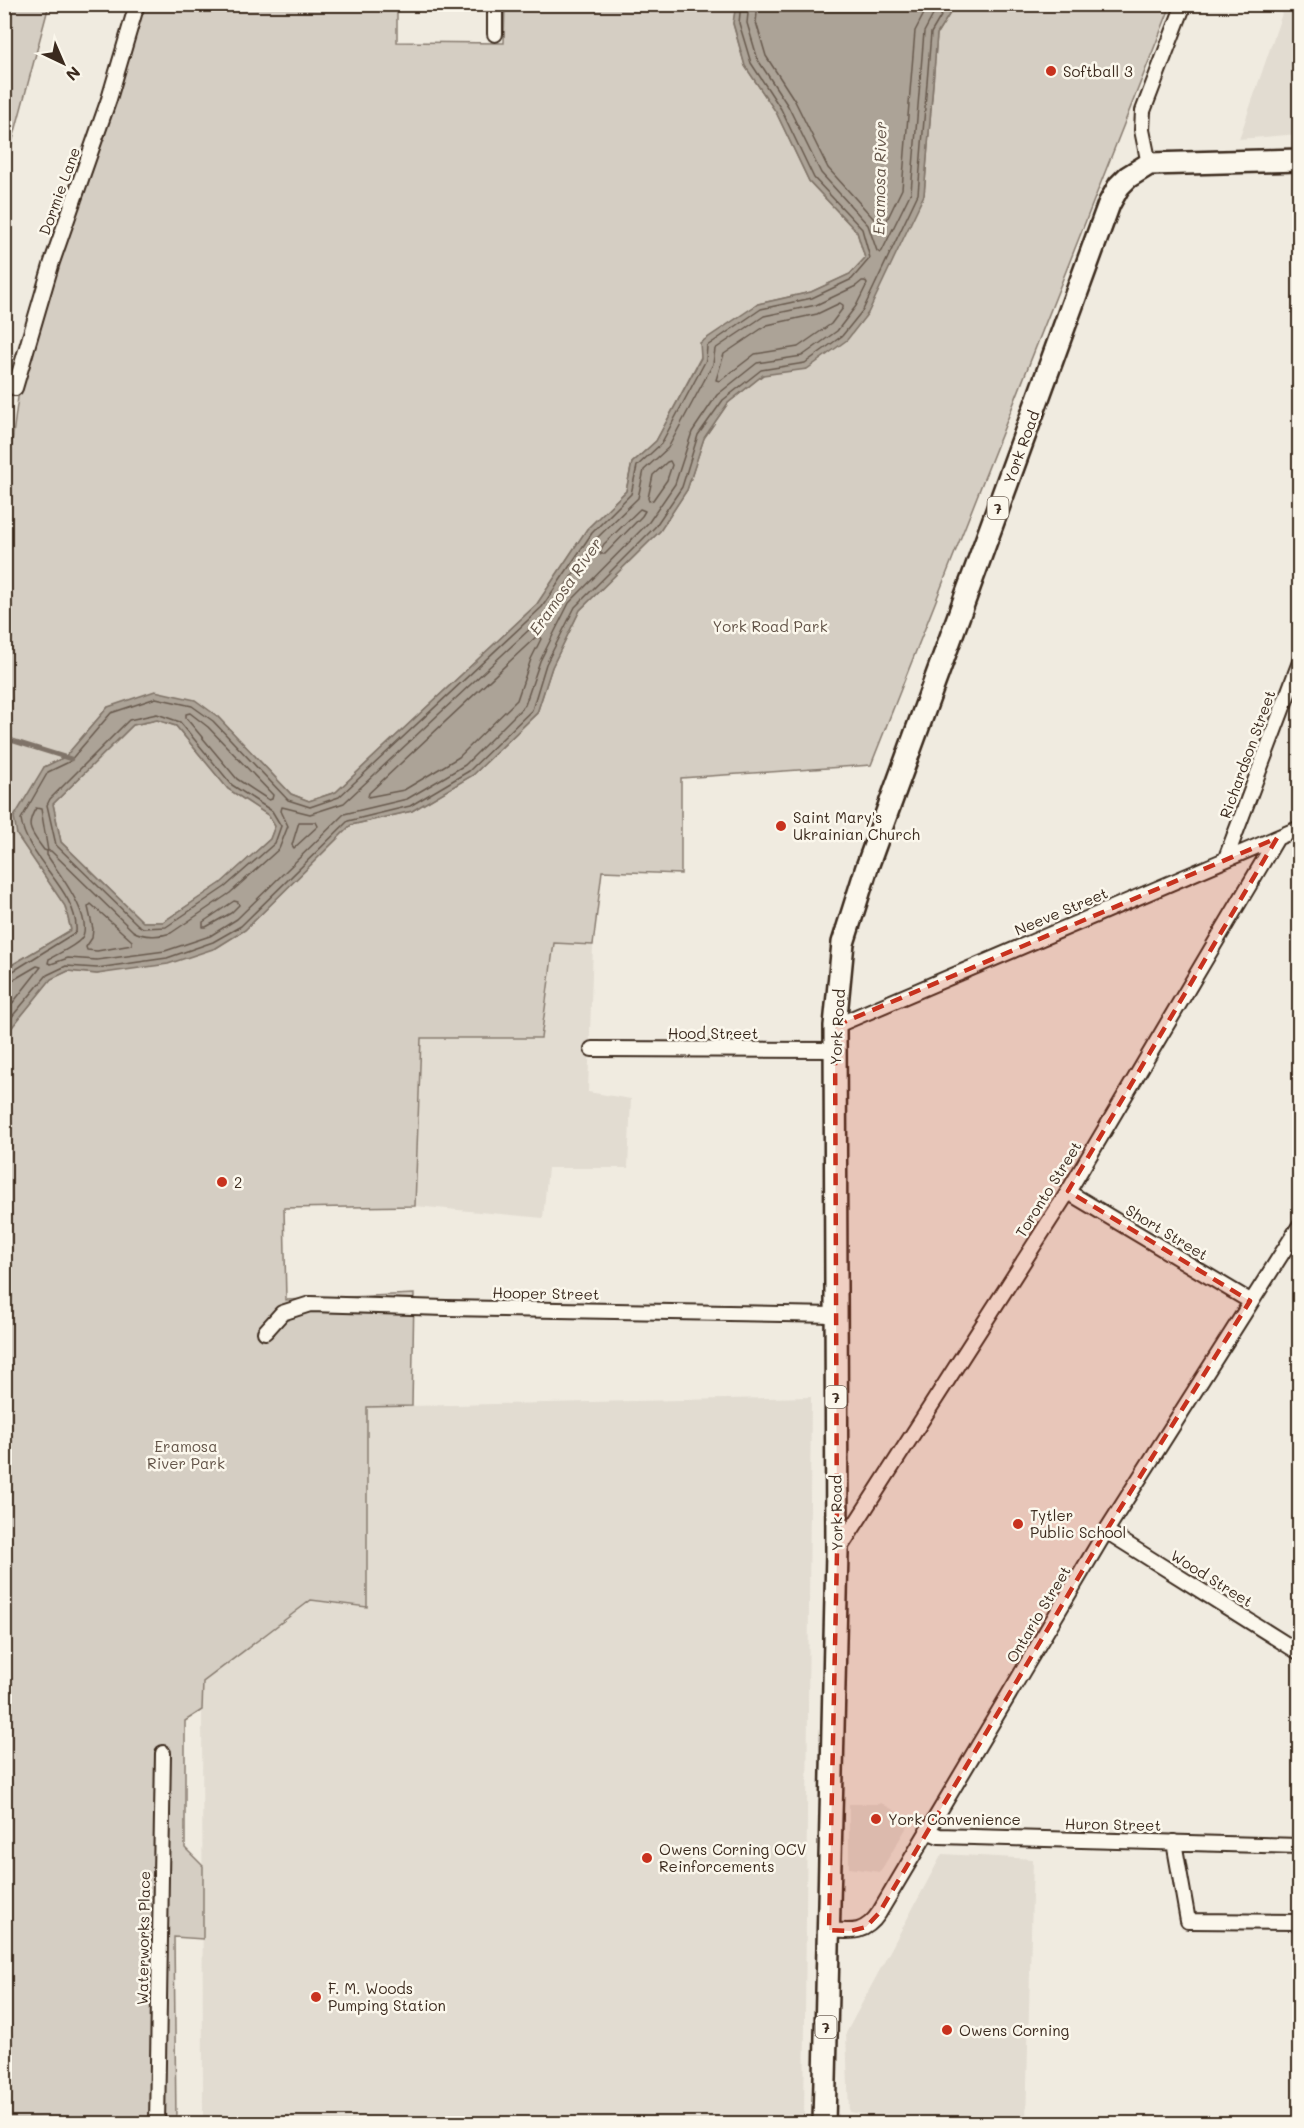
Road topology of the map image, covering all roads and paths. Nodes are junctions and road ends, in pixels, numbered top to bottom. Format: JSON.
{"nodes":[{"id":1,"x":137,"y":4,"type":"edge"},
{"id":2,"x":495,"y":4,"type":"edge"},
{"id":3,"x":1184,"y":4,"type":"edge"},
{"id":4,"x":495,"y":34,"type":"dead end"},
{"id":5,"x":1299,"y":160,"type":"edge"},
{"id":6,"x":1149,"y":164,"type":"junction"},
{"id":7,"x":15,"y":388,"type":"dead end"},
{"id":8,"x":1299,"y":662,"type":"edge"},
{"id":9,"x":1299,"y":828,"type":"edge"},
{"id":10,"x":1277,"y":838,"type":"junction"},
{"id":11,"x":1226,"y":858,"type":"junction"},
{"id":12,"x":835,"y":1026,"type":"junction"},
{"id":13,"x":592,"y":1049,"type":"dead end"},
{"id":14,"x":835,"y":1050,"type":"junction"},
{"id":15,"x":1068,"y":1192,"type":"junction"},
{"id":16,"x":1299,"y":1225,"type":"edge"},
{"id":17,"x":1250,"y":1301,"type":"junction"},
{"id":18,"x":836,"y":1315,"type":"junction"},
{"id":19,"x":265,"y":1332,"type":"dead end"},
{"id":20,"x":1106,"y":1531,"type":"junction"},
{"id":21,"x":837,"y":1552,"type":"junction"},
{"id":22,"x":1299,"y":1653,"type":"edge"},
{"id":23,"x":162,"y":1753,"type":"dead end"},
{"id":24,"x":927,"y":1831,"type":"junction"},
{"id":25,"x":1174,"y":1842,"type":"junction"},
{"id":26,"x":1299,"y":1846,"type":"edge"},
{"id":27,"x":1299,"y":1922,"type":"edge"},
{"id":28,"x":829,"y":1930,"type":"junction"},
{"id":29,"x":157,"y":2124,"type":"edge"},
{"id":30,"x":824,"y":2124,"type":"edge"}],
"edges":[{"from":1,"to":7,"type":"street","name":"Dormie Lane"},
{"from":2,"to":4,"type":"street"},
{"from":3,"to":6,"type":"street"},
{"from":5,"to":6,"type":"main road"},
{"from":6,"to":12,"type":"main road","name":"York Road","number":"7"},
{"from":8,"to":11,"type":"street","name":"Richardson Street"},
{"from":9,"to":10,"type":"street","name":"Neeve Street"},
{"from":10,"to":11,"type":"street","name":"Neeve Street"},
{"from":10,"to":15,"type":"street","name":"Toronto Street"},
{"from":11,"to":12,"type":"street","name":"Neeve Street"},
{"from":12,"to":14,"type":"main road","name":"York Road","number":"7"},
{"from":13,"to":14,"type":"street","name":"Hood Street"},
{"from":14,"to":18,"type":"main road","name":"York Road","number":"7"},
{"from":15,"to":17,"type":"street","name":"Short Street"},
{"from":15,"to":21,"type":"street","name":"Toronto Street"},
{"from":16,"to":17,"type":"street","name":"Ontario Street"},
{"from":17,"to":20,"type":"street","name":"Ontario Street"},
{"from":18,"to":19,"type":"street","name":"Hooper Street"},
{"from":18,"to":21,"type":"main road","name":"York Road","number":"7"},
{"from":20,"to":22,"type":"street","name":"Wood Street"},
{"from":20,"to":24,"type":"street","name":"Ontario Street"},
{"from":21,"to":28,"type":"main road","name":"York Road","number":"7"},
{"from":23,"to":29,"type":"street","name":"Waterworks Place"},
{"from":24,"to":25,"type":"street","name":"Huron Street"},
{"from":24,"to":28,"type":"street","name":"Ontario Street"},
{"from":25,"to":26,"type":"street","name":"Huron Street"},
{"from":25,"to":27,"type":"street"},
{"from":28,"to":30,"type":"main road","name":"York Road","number":"7"}]}
